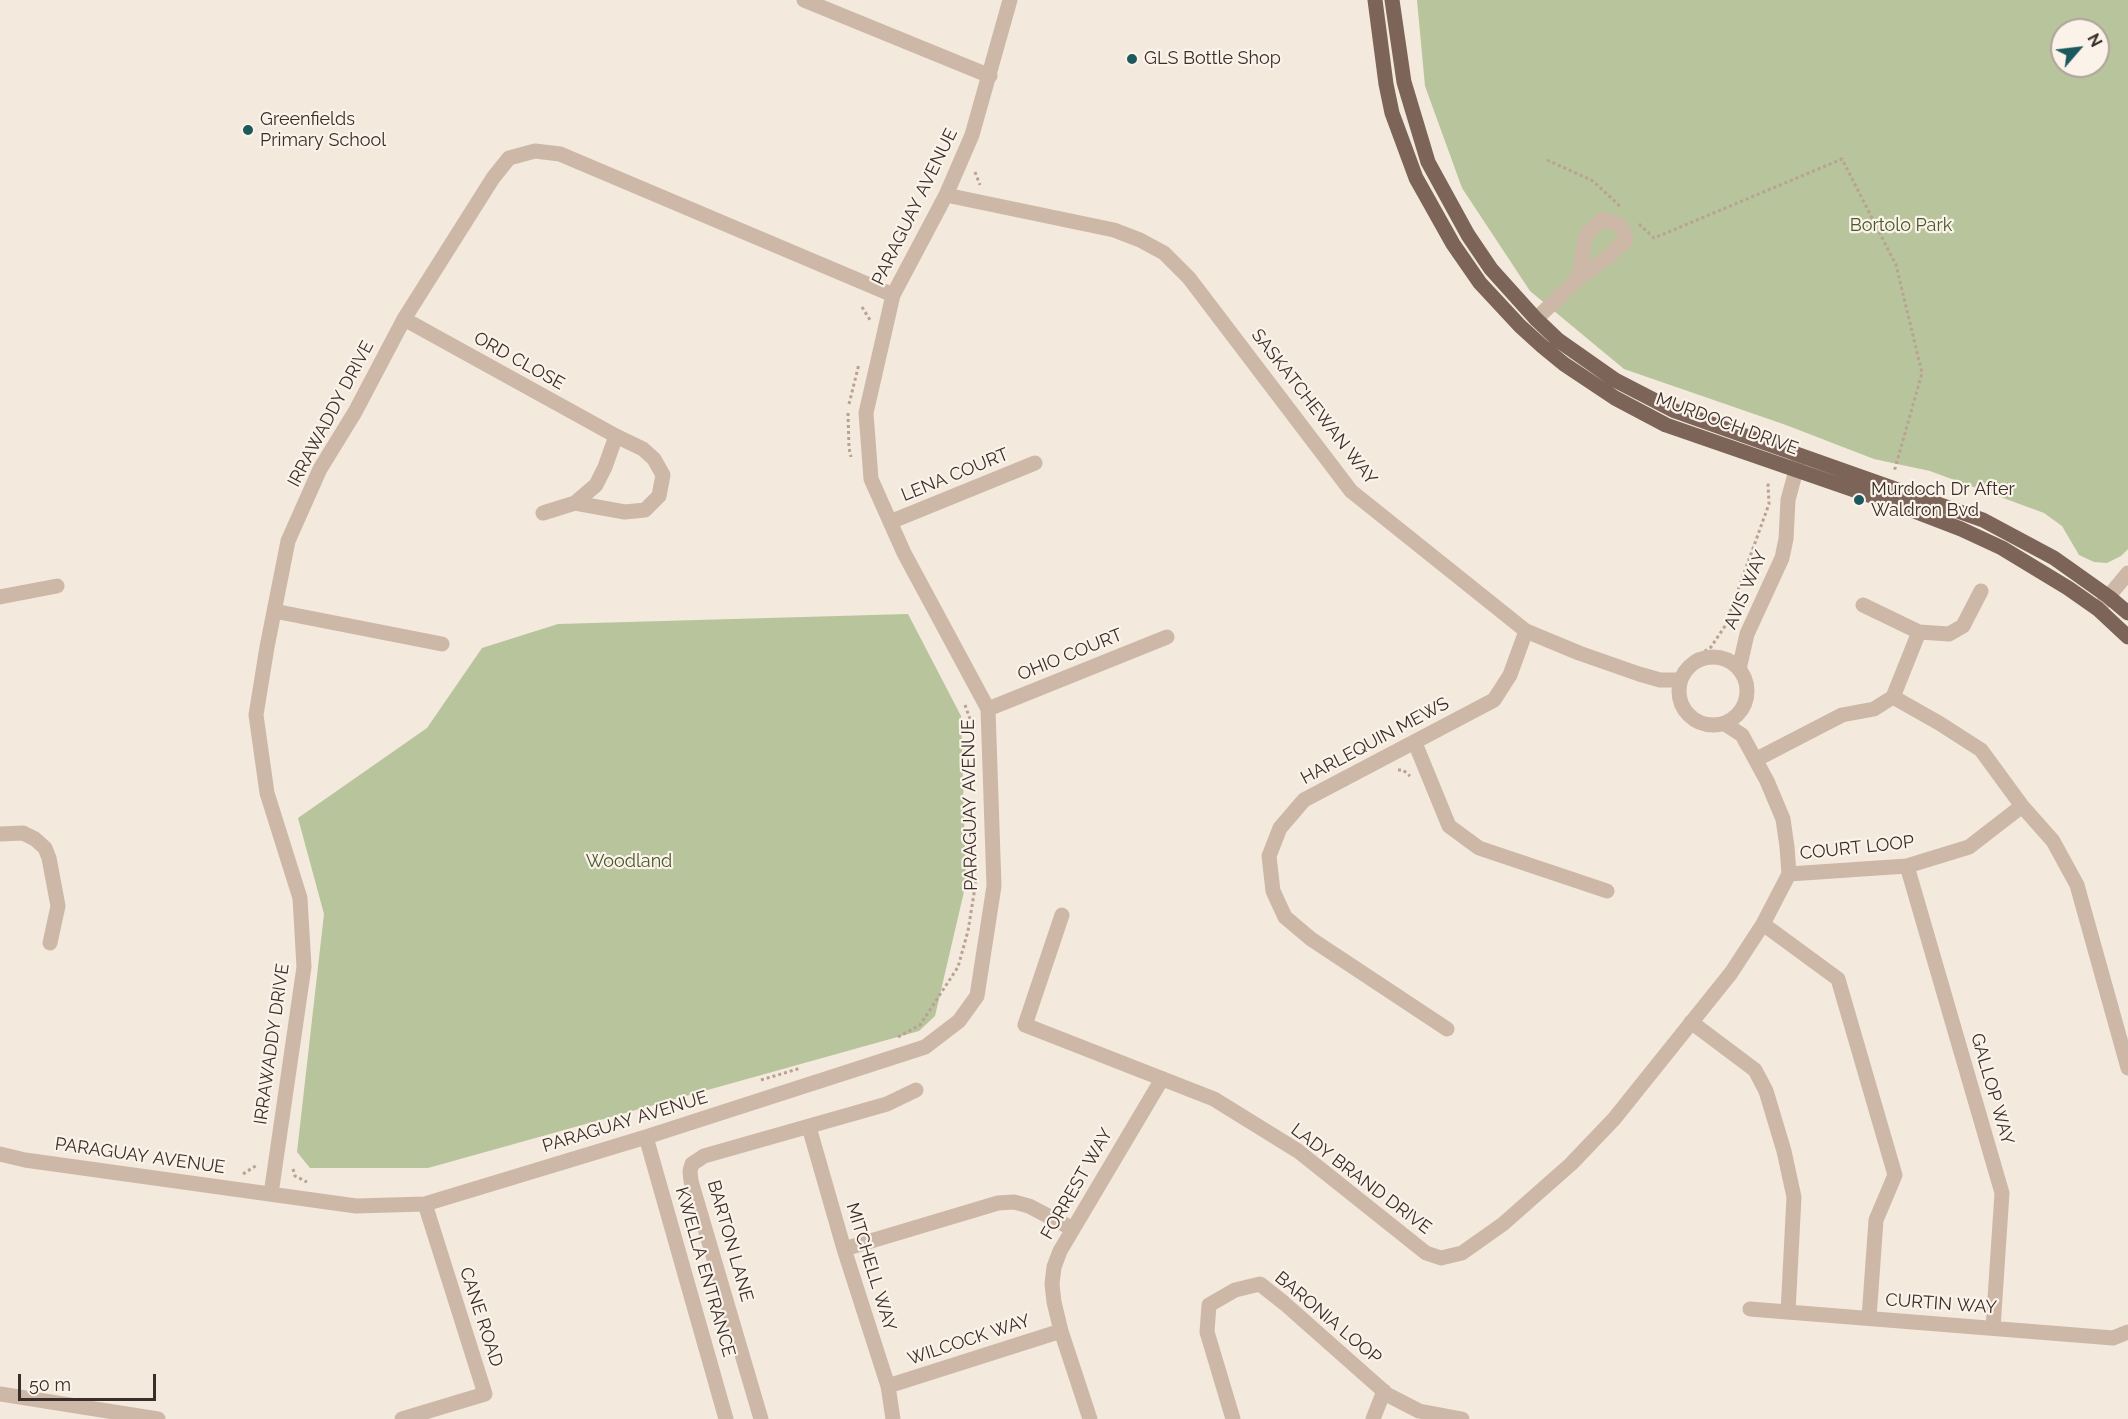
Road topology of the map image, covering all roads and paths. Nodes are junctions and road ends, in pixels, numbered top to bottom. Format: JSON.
{"nodes":[{"id":1,"x":804,"y":0,"type":"edge"},
{"id":2,"x":1010,"y":0,"type":"edge"},
{"id":3,"x":1375,"y":0,"type":"edge"},
{"id":4,"x":1392,"y":0,"type":"edge"},
{"id":5,"x":990,"y":76,"type":"junction"},
{"id":6,"x":1547,"y":160,"type":"dead end"},
{"id":7,"x":976,"y":165,"type":"dead end"},
{"id":8,"x":987,"y":190,"type":"dead end"},
{"id":9,"x":946,"y":195,"type":"junction"},
{"id":10,"x":1628,"y":214,"type":"dead end"},
{"id":11,"x":1637,"y":222,"type":"dead end"},
{"id":12,"x":1578,"y":279,"type":"dead end"},
{"id":13,"x":893,"y":296,"type":"junction"},
{"id":14,"x":862,"y":307,"type":"dead end"},
{"id":15,"x":404,"y":319,"type":"junction"},
{"id":16,"x":1536,"y":319,"type":"junction"},
{"id":17,"x":872,"y":324,"type":"dead end"},
{"id":18,"x":860,"y":361,"type":"dead end"},
{"id":19,"x":616,"y":436,"type":"junction"},
{"id":20,"x":851,"y":459,"type":"dead end"},
{"id":21,"x":1035,"y":463,"type":"dead end"},
{"id":22,"x":1798,"y":463,"type":"junction"},
{"id":23,"x":1893,"y":476,"type":"dead end"},
{"id":24,"x":1768,"y":483,"type":"dead end"},
{"id":25,"x":575,"y":503,"type":"junction"},
{"id":26,"x":543,"y":513,"type":"dead end"},
{"id":27,"x":890,"y":522,"type":"junction"},
{"id":28,"x":2128,"y":573,"type":"edge"},
{"id":29,"x":57,"y":586,"type":"dead end"},
{"id":30,"x":1981,"y":591,"type":"dead end"},
{"id":31,"x":0,"y":597,"type":"edge"},
{"id":32,"x":2109,"y":597,"type":"junction"},
{"id":33,"x":1863,"y":605,"type":"dead end"},
{"id":34,"x":2126,"y":607,"type":"edge"},
{"id":35,"x":2098,"y":609,"type":"junction"},
{"id":36,"x":274,"y":611,"type":"junction"},
{"id":37,"x":2112,"y":620,"type":"junction"},
{"id":38,"x":1526,"y":631,"type":"junction"},
{"id":39,"x":1919,"y":632,"type":"junction"},
{"id":40,"x":1167,"y":637,"type":"dead end"},
{"id":41,"x":2128,"y":637,"type":"edge"},
{"id":42,"x":442,"y":644,"type":"dead end"},
{"id":43,"x":1739,"y":669,"type":"junction"},
{"id":44,"x":1679,"y":673,"type":"junction"},
{"id":45,"x":1893,"y":697,"type":"junction"},
{"id":46,"x":963,"y":699,"type":"dead end"},
{"id":47,"x":988,"y":709,"type":"junction"},
{"id":48,"x":971,"y":720,"type":"dead end"},
{"id":49,"x":1725,"y":724,"type":"junction"},
{"id":50,"x":1415,"y":743,"type":"junction"},
{"id":51,"x":1756,"y":759,"type":"junction"},
{"id":52,"x":1394,"y":770,"type":"dead end"},
{"id":53,"x":1431,"y":784,"type":"junction"},
{"id":54,"x":2022,"y":806,"type":"junction"},
{"id":55,"x":0,"y":834,"type":"edge"},
{"id":56,"x":1907,"y":866,"type":"junction"},
{"id":57,"x":1789,"y":874,"type":"junction"},
{"id":58,"x":976,"y":880,"type":"dead end"},
{"id":59,"x":1607,"y":891,"type":"dead end"},
{"id":60,"x":1062,"y":915,"type":"dead end"},
{"id":61,"x":1763,"y":924,"type":"junction"},
{"id":62,"x":50,"y":944,"type":"dead end"},
{"id":63,"x":1691,"y":1022,"type":"junction"},
{"id":64,"x":1447,"y":1029,"type":"dead end"},
{"id":65,"x":896,"y":1038,"type":"dead end"},
{"id":66,"x":801,"y":1068,"type":"dead end"},
{"id":67,"x":2128,"y":1068,"type":"edge"},
{"id":68,"x":1162,"y":1079,"type":"junction"},
{"id":69,"x":759,"y":1081,"type":"dead end"},
{"id":70,"x":916,"y":1090,"type":"dead end"},
{"id":71,"x":809,"y":1127,"type":"junction"},
{"id":72,"x":646,"y":1137,"type":"junction"},
{"id":73,"x":0,"y":1154,"type":"edge"},
{"id":74,"x":291,"y":1162,"type":"dead end"},
{"id":75,"x":310,"y":1184,"type":"dead end"},
{"id":76,"x":271,"y":1194,"type":"junction"},
{"id":77,"x":425,"y":1204,"type":"junction"},
{"id":78,"x":1072,"y":1229,"type":"junction"},
{"id":79,"x":844,"y":1249,"type":"junction"},
{"id":80,"x":1750,"y":1309,"type":"dead end"},
{"id":81,"x":1788,"y":1312,"type":"junction"},
{"id":82,"x":1869,"y":1318,"type":"junction"},
{"id":83,"x":1993,"y":1328,"type":"junction"},
{"id":84,"x":1061,"y":1331,"type":"junction"},
{"id":85,"x":2128,"y":1332,"type":"edge"},
{"id":86,"x":888,"y":1386,"type":"junction"},
{"id":87,"x":1384,"y":1391,"type":"junction"},
{"id":88,"x":0,"y":1394,"type":"edge"},
{"id":89,"x":158,"y":1419,"type":"edge"},
{"id":90,"x":402,"y":1419,"type":"edge"},
{"id":91,"x":726,"y":1419,"type":"edge"},
{"id":92,"x":761,"y":1419,"type":"edge"},
{"id":93,"x":893,"y":1419,"type":"edge"},
{"id":94,"x":1090,"y":1419,"type":"edge"},
{"id":95,"x":1233,"y":1419,"type":"edge"},
{"id":96,"x":1372,"y":1419,"type":"edge"},
{"id":97,"x":1462,"y":1419,"type":"edge"}],
"edges":[{"from":1,"to":5,"type":"street"},
{"from":2,"to":5,"type":"street","name":"PARAGUAY AVENUE"},
{"from":3,"to":22,"type":"main road","name":"MURDOCH DRIVE"},
{"from":4,"to":16,"type":"main road","name":"MURDOCH DRIVE"},
{"from":5,"to":9,"type":"street","name":"PARAGUAY AVENUE"},
{"from":6,"to":10,"type":"path"},
{"from":7,"to":8,"type":"path"},
{"from":9,"to":13,"type":"street","name":"PARAGUAY AVENUE"},
{"from":9,"to":38,"type":"street","name":"SASKATCHEWAN WAY"},
{"from":11,"to":23,"type":"path"},
{"from":12,"to":16,"type":"street"},
{"from":13,"to":15,"type":"street","name":"IRRAWADDY DRIVE"},
{"from":13,"to":27,"type":"street","name":"PARAGUAY AVENUE"},
{"from":14,"to":17,"type":"path"},
{"from":15,"to":19,"type":"street","name":"ORD CLOSE"},
{"from":15,"to":36,"type":"street","name":"IRRAWADDY DRIVE"},
{"from":16,"to":22,"type":"main road","name":"MURDOCH DRIVE"},
{"from":18,"to":20,"type":"path"},
{"from":19,"to":25,"type":"street","name":"ORD CLOSE"},
{"from":19,"to":25,"type":"street","name":"ORD CLOSE"},
{"from":21,"to":27,"type":"street","name":"LENA COURT"},
{"from":22,"to":32,"type":"main road","name":"MURDOCH DRIVE"},
{"from":22,"to":35,"type":"main road","name":"MURDOCH DRIVE"},
{"from":22,"to":43,"type":"street","name":"AVIS WAY"},
{"from":24,"to":44,"type":"path"},
{"from":25,"to":26,"type":"street","name":"ORD CLOSE"},
{"from":27,"to":47,"type":"street","name":"PARAGUAY AVENUE"},
{"from":28,"to":32,"type":"street"},
{"from":29,"to":31,"type":"street"},
{"from":30,"to":39,"type":"street"},
{"from":32,"to":34,"type":"main road","name":"MURDOCH DRIVE"},
{"from":32,"to":35,"type":"street"},
{"from":33,"to":39,"type":"street"},
{"from":34,"to":37,"type":"street"},
{"from":35,"to":37,"type":"main road","name":"MURDOCH DRIVE"},
{"from":36,"to":42,"type":"street"},
{"from":36,"to":76,"type":"street","name":"IRRAWADDY DRIVE"},
{"from":37,"to":41,"type":"main road","name":"MURDOCH DRIVE"},
{"from":38,"to":44,"type":"street","name":"SASKATCHEWAN WAY"},
{"from":38,"to":50,"type":"street","name":"HARLEQUIN MEWS"},
{"from":39,"to":45,"type":"street"},
{"from":40,"to":47,"type":"street","name":"OHIO COURT"},
{"from":43,"to":44,"type":"street"},
{"from":43,"to":49,"type":"street"},
{"from":44,"to":49,"type":"street"},
{"from":45,"to":51,"type":"street"},
{"from":45,"to":54,"type":"street"},
{"from":46,"to":48,"type":"path"},
{"from":47,"to":72,"type":"street","name":"PARAGUAY AVENUE"},
{"from":49,"to":51,"type":"street"},
{"from":50,"to":53,"type":"street"},
{"from":50,"to":64,"type":"street","name":"HARLEQUIN MEWS"},
{"from":51,"to":57,"type":"street"},
{"from":52,"to":53,"type":"path"},
{"from":53,"to":59,"type":"street"},
{"from":54,"to":56,"type":"street","name":"COURT LOOP"},
{"from":54,"to":67,"type":"street"},
{"from":55,"to":62,"type":"street"},
{"from":56,"to":57,"type":"street","name":"COURT LOOP"},
{"from":56,"to":83,"type":"street","name":"GALLOP WAY"},
{"from":57,"to":61,"type":"street","name":"LADY BRAND DRIVE"},
{"from":58,"to":65,"type":"path"},
{"from":60,"to":68,"type":"street","name":"LADY BRAND DRIVE"},
{"from":61,"to":63,"type":"street","name":"LADY BRAND DRIVE"},
{"from":61,"to":82,"type":"street"},
{"from":63,"to":68,"type":"street","name":"LADY BRAND DRIVE"},
{"from":63,"to":81,"type":"street"},
{"from":66,"to":69,"type":"path"},
{"from":68,"to":78,"type":"street","name":"FORREST WAY"},
{"from":70,"to":71,"type":"street","name":"BARTON LANE"},
{"from":71,"to":79,"type":"street","name":"MITCHELL WAY"},
{"from":71,"to":92,"type":"street","name":"BARTON LANE"},
{"from":72,"to":77,"type":"street","name":"PARAGUAY AVENUE"},
{"from":72,"to":91,"type":"street","name":"KWELLA ENTRANCE"},
{"from":73,"to":76,"type":"street","name":"PARAGUAY AVENUE"},
{"from":74,"to":75,"type":"path"},
{"from":76,"to":77,"type":"street","name":"PARAGUAY AVENUE"},
{"from":77,"to":90,"type":"street","name":"CANE ROAD"},
{"from":78,"to":79,"type":"street"},
{"from":78,"to":84,"type":"street","name":"FORREST WAY"},
{"from":79,"to":86,"type":"street","name":"MITCHELL WAY"},
{"from":80,"to":81,"type":"street","name":"CURTIN WAY"},
{"from":81,"to":82,"type":"street","name":"CURTIN WAY"},
{"from":82,"to":83,"type":"street","name":"CURTIN WAY"},
{"from":83,"to":85,"type":"street","name":"CURTIN WAY"},
{"from":84,"to":86,"type":"street","name":"WILCOCK WAY"},
{"from":84,"to":94,"type":"street","name":"FORREST WAY"},
{"from":86,"to":93,"type":"street","name":"MITCHELL WAY"},
{"from":87,"to":95,"type":"street","name":"BARONIA LOOP"},
{"from":87,"to":96,"type":"street"},
{"from":87,"to":97,"type":"street","name":"BARONIA LOOP"},
{"from":88,"to":89,"type":"street"}]}
